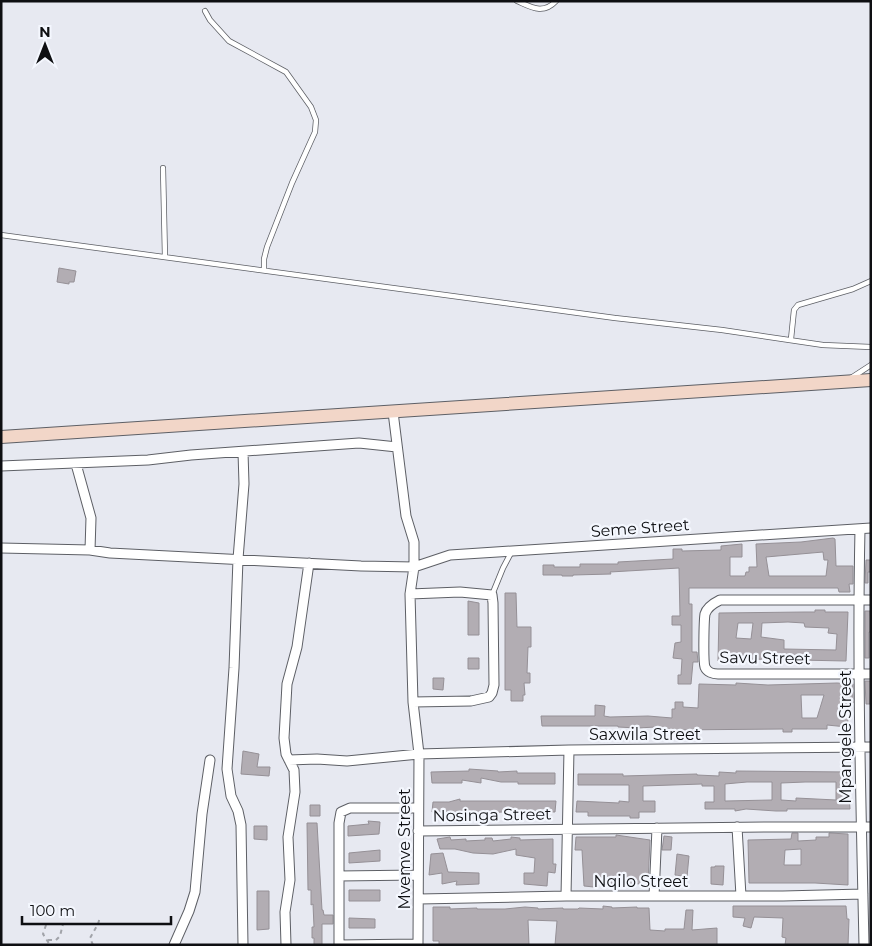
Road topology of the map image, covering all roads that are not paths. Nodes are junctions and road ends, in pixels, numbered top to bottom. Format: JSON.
{"nodes":[{"id":1,"x":517,"y":1,"type":"edge"},
{"id":2,"x":556,"y":1,"type":"edge"},
{"id":3,"x":206,"y":11,"type":"dead end"},
{"id":4,"x":163,"y":168,"type":"dead end"},
{"id":5,"x":1,"y":235,"type":"edge"},
{"id":6,"x":165,"y":257,"type":"junction"},
{"id":7,"x":264,"y":270,"type":"junction"},
{"id":8,"x":871,"y":281,"type":"edge"},
{"id":9,"x":791,"y":339,"type":"junction"},
{"id":10,"x":871,"y":347,"type":"edge"},
{"id":11,"x":871,"y":365,"type":"edge"},
{"id":12,"x":871,"y":380,"type":"edge"},
{"id":13,"x":844,"y":382,"type":"junction"},
{"id":14,"x":393,"y":412,"type":"junction"},
{"id":15,"x":1,"y":437,"type":"edge"},
{"id":16,"x":397,"y":447,"type":"junction"},
{"id":17,"x":244,"y":452,"type":"junction"},
{"id":18,"x":76,"y":464,"type":"junction"},
{"id":19,"x":1,"y":466,"type":"edge"},
{"id":20,"x":871,"y":528,"type":"edge"},
{"id":21,"x":860,"y":529,"type":"junction"},
{"id":22,"x":1,"y":548,"type":"edge"},
{"id":23,"x":90,"y":550,"type":"junction"},
{"id":24,"x":512,"y":551,"type":"junction"},
{"id":25,"x":238,"y":559,"type":"junction"},
{"id":26,"x":309,"y":563,"type":"junction"},
{"id":27,"x":414,"y":567,"type":"junction"},
{"id":28,"x":410,"y":594,"type":"junction"},
{"id":29,"x":492,"y":595,"type":"junction"},
{"id":30,"x":858,"y":600,"type":"junction"},
{"id":31,"x":871,"y":600,"type":"edge"},
{"id":32,"x":860,"y":674,"type":"junction"},
{"id":33,"x":871,"y":674,"type":"edge"},
{"id":34,"x":413,"y":702,"type":"junction"},
{"id":35,"x":871,"y":747,"type":"edge"},
{"id":36,"x":861,"y":748,"type":"junction"},
{"id":37,"x":569,"y":750,"type":"junction"},
{"id":38,"x":419,"y":754,"type":"junction"},
{"id":39,"x":210,"y":760,"type":"dead end"},
{"id":40,"x":289,"y":760,"type":"junction"},
{"id":41,"x":418,"y":808,"type":"junction"},
{"id":42,"x":737,"y":827,"type":"junction"},
{"id":43,"x":861,"y":827,"type":"junction"},
{"id":44,"x":871,"y":827,"type":"edge"},
{"id":45,"x":657,"y":828,"type":"junction"},
{"id":46,"x":567,"y":829,"type":"junction"},
{"id":47,"x":418,"y":831,"type":"junction"},
{"id":48,"x":418,"y":875,"type":"junction"},
{"id":49,"x":339,"y":876,"type":"junction"},
{"id":50,"x":863,"y":894,"type":"junction"},
{"id":51,"x":566,"y":896,"type":"junction"},
{"id":52,"x":654,"y":896,"type":"junction"},
{"id":53,"x":741,"y":896,"type":"junction"},
{"id":54,"x":419,"y":899,"type":"junction"},
{"id":55,"x":867,"y":904,"type":"edge"},
{"id":56,"x":418,"y":944,"type":"edge"},
{"id":57,"x":174,"y":945,"type":"edge"},
{"id":58,"x":244,"y":945,"type":"edge"},
{"id":59,"x":286,"y":945,"type":"edge"},
{"id":60,"x":339,"y":945,"type":"edge"},
{"id":61,"x":864,"y":945,"type":"edge"}],
"edges":[{"from":1,"to":2,"type":"lane"},
{"from":3,"to":7,"type":"lane"},
{"from":4,"to":6,"type":"lane"},
{"from":5,"to":6,"type":"lane"},
{"from":6,"to":7,"type":"lane"},
{"from":7,"to":9,"type":"lane"},
{"from":8,"to":9,"type":"lane"},
{"from":9,"to":10,"type":"lane"},
{"from":11,"to":13,"type":"lane"},
{"from":12,"to":13,"type":"main road"},
{"from":13,"to":14,"type":"main road"},
{"from":14,"to":15,"type":"main road"},
{"from":14,"to":16,"type":"street"},
{"from":16,"to":17,"type":"street"},
{"from":16,"to":27,"type":"street"},
{"from":17,"to":18,"type":"street"},
{"from":17,"to":25,"type":"street"},
{"from":18,"to":19,"type":"street"},
{"from":18,"to":23,"type":"street"},
{"from":20,"to":21,"type":"street","name":"Seme Street"},
{"from":21,"to":24,"type":"street","name":"Seme Street"},
{"from":21,"to":30,"type":"street","name":"Mpangele Street"},
{"from":22,"to":23,"type":"street","name":"Seme Street"},
{"from":23,"to":25,"type":"street","name":"Seme Street"},
{"from":24,"to":27,"type":"street","name":"Seme Street"},
{"from":24,"to":29,"type":"lane"},
{"from":25,"to":26,"type":"street","name":"Seme Street"},
{"from":25,"to":58,"type":"street"},
{"from":26,"to":27,"type":"street","name":"Seme Street"},
{"from":26,"to":40,"type":"street"},
{"from":27,"to":28,"type":"street"},
{"from":28,"to":29,"type":"street"},
{"from":28,"to":34,"type":"street"},
{"from":29,"to":34,"type":"street"},
{"from":30,"to":31,"type":"street","name":"Savu Street"},
{"from":30,"to":32,"type":"street","name":"Mpangele Street"},
{"from":30,"to":32,"type":"street","name":"Savu Street"},
{"from":32,"to":33,"type":"street","name":"Savu Street"},
{"from":32,"to":36,"type":"street","name":"Mpangele Street"},
{"from":34,"to":38,"type":"street"},
{"from":35,"to":36,"type":"street","name":"Saxwila Street"},
{"from":36,"to":37,"type":"street","name":"Saxwila Street"},
{"from":36,"to":43,"type":"street","name":"Mpangele Street"},
{"from":37,"to":38,"type":"street","name":"Saxwila Street"},
{"from":37,"to":46,"type":"street"},
{"from":38,"to":40,"type":"street","name":"Saxwila Street"},
{"from":38,"to":41,"type":"street","name":"Mvemve Street"},
{"from":39,"to":57,"type":"street"},
{"from":40,"to":59,"type":"street"},
{"from":41,"to":47,"type":"street","name":"Mvemve Street"},
{"from":41,"to":49,"type":"street"},
{"from":42,"to":43,"type":"street","name":"Nosinga Street"},
{"from":42,"to":45,"type":"street","name":"Nosinga Street"},
{"from":42,"to":53,"type":"street"},
{"from":43,"to":44,"type":"street","name":"Nosinga Street"},
{"from":43,"to":50,"type":"street","name":"Mpangele Street"},
{"from":45,"to":46,"type":"street","name":"Nosinga Street"},
{"from":45,"to":52,"type":"street"},
{"from":46,"to":47,"type":"street","name":"Nosinga Street"},
{"from":46,"to":51,"type":"street"},
{"from":47,"to":48,"type":"street","name":"Mvemve Street"},
{"from":48,"to":49,"type":"street"},
{"from":48,"to":54,"type":"street","name":"Mvemve Street"},
{"from":49,"to":60,"type":"street"},
{"from":50,"to":53,"type":"street","name":"Nqilo Street"},
{"from":50,"to":55,"type":"street","name":"Mpangele Street"},
{"from":51,"to":52,"type":"street","name":"Nqilo Street"},
{"from":51,"to":54,"type":"street","name":"Nqilo Street"},
{"from":52,"to":53,"type":"street","name":"Nqilo Street"},
{"from":54,"to":56,"type":"street","name":"Mvemve Street"},
{"from":55,"to":61,"type":"street","name":"Mpangele Street"},
{"from":56,"to":60,"type":"street"}]}
